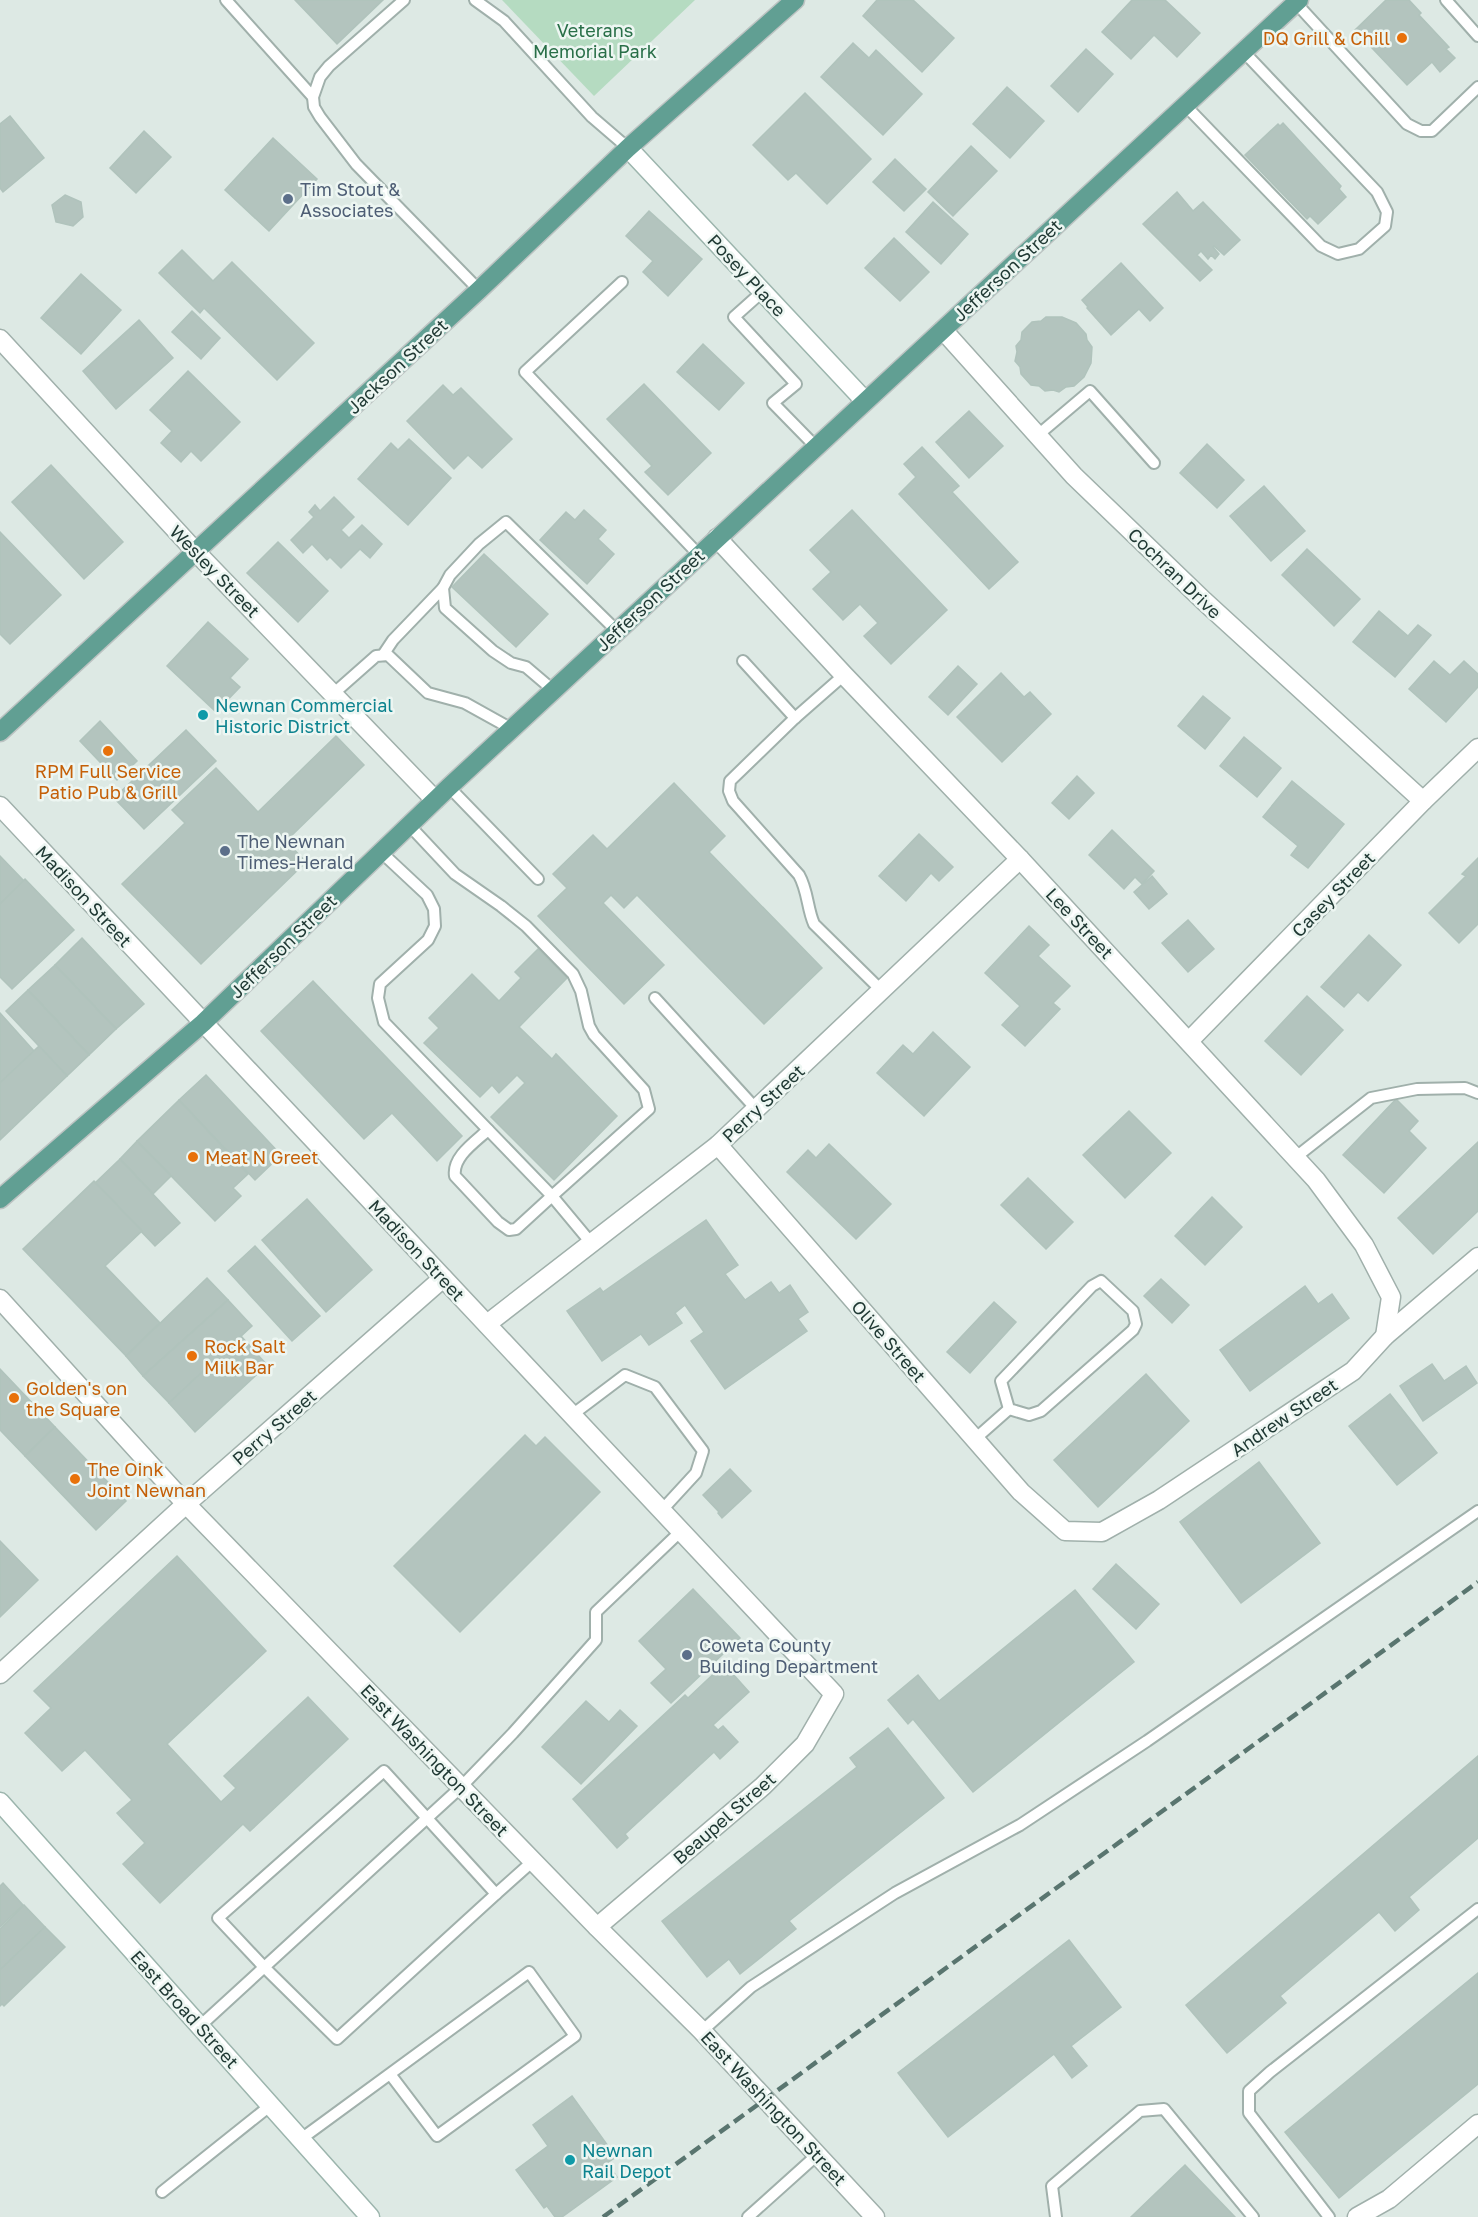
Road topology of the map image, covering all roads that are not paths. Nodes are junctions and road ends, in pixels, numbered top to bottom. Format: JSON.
{"nodes":[{"id":1,"x":226,"y":0,"type":"edge"},
{"id":2,"x":404,"y":0,"type":"edge"},
{"id":3,"x":475,"y":0,"type":"edge"},
{"id":4,"x":1446,"y":0,"type":"edge"},
{"id":5,"x":1297,"y":1,"type":"edge"},
{"id":6,"x":786,"y":3,"type":"edge"},
{"id":7,"x":1478,"y":36,"type":"edge"},
{"id":8,"x":1243,"y":51,"type":"junction"},
{"id":9,"x":1478,"y":87,"type":"edge"},
{"id":10,"x":313,"y":97,"type":"junction"},
{"id":11,"x":1185,"y":105,"type":"junction"},
{"id":12,"x":628,"y":148,"type":"junction"},
{"id":13,"x":622,"y":282,"type":"dead end"},
{"id":14,"x":479,"y":290,"type":"junction"},
{"id":15,"x":762,"y":291,"type":"junction"},
{"id":16,"x":943,"y":330,"type":"junction"},
{"id":17,"x":0,"y":339,"type":"edge"},
{"id":18,"x":865,"y":401,"type":"junction"},
{"id":19,"x":1038,"y":435,"type":"junction"},
{"id":20,"x":816,"y":447,"type":"junction"},
{"id":21,"x":1154,"y":463,"type":"dead end"},
{"id":22,"x":717,"y":538,"type":"junction"},
{"id":23,"x":196,"y":552,"type":"junction"},
{"id":24,"x":699,"y":555,"type":"junction"},
{"id":25,"x":443,"y":588,"type":"junction"},
{"id":26,"x":617,"y":632,"type":"junction"},
{"id":27,"x":383,"y":655,"type":"junction"},
{"id":28,"x":742,"y":661,"type":"dead end"},
{"id":29,"x":844,"y":675,"type":"junction"},
{"id":30,"x":553,"y":690,"type":"junction"},
{"id":31,"x":333,"y":694,"type":"junction"},
{"id":32,"x":795,"y":718,"type":"junction"},
{"id":33,"x":512,"y":729,"type":"junction"},
{"id":34,"x":0,"y":732,"type":"edge"},
{"id":35,"x":1478,"y":748,"type":"edge"},
{"id":36,"x":449,"y":787,"type":"junction"},
{"id":37,"x":435,"y":800,"type":"junction"},
{"id":38,"x":1423,"y":801,"type":"junction"},
{"id":39,"x":0,"y":806,"type":"edge"},
{"id":40,"x":409,"y":825,"type":"junction"},
{"id":41,"x":381,"y":852,"type":"junction"},
{"id":42,"x":1020,"y":859,"type":"junction"},
{"id":43,"x":538,"y":879,"type":"dead end"},
{"id":44,"x":882,"y":991,"type":"junction"},
{"id":45,"x":655,"y":998,"type":"dead end"},
{"id":46,"x":203,"y":1023,"type":"junction"},
{"id":47,"x":1190,"y":1041,"type":"junction"},
{"id":48,"x":1478,"y":1093,"type":"edge"},
{"id":49,"x":757,"y":1110,"type":"junction"},
{"id":50,"x":488,"y":1130,"type":"junction"},
{"id":51,"x":718,"y":1145,"type":"junction"},
{"id":52,"x":1296,"y":1157,"type":"junction"},
{"id":53,"x":552,"y":1196,"type":"junction"},
{"id":54,"x":0,"y":1199,"type":"edge"},
{"id":55,"x":592,"y":1244,"type":"junction"},
{"id":56,"x":1478,"y":1257,"type":"edge"},
{"id":57,"x":444,"y":1278,"type":"junction"},
{"id":58,"x":0,"y":1299,"type":"edge"},
{"id":59,"x":487,"y":1324,"type":"junction"},
{"id":60,"x":1385,"y":1336,"type":"junction"},
{"id":61,"x":1009,"y":1409,"type":"junction"},
{"id":62,"x":572,"y":1415,"type":"junction"},
{"id":63,"x":975,"y":1439,"type":"junction"},
{"id":64,"x":186,"y":1504,"type":"junction"},
{"id":65,"x":662,"y":1510,"type":"junction"},
{"id":66,"x":1478,"y":1511,"type":"edge"},
{"id":67,"x":681,"y":1531,"type":"junction"},
{"id":68,"x":1065,"y":1531,"type":"joint"},
{"id":69,"x":0,"y":1674,"type":"edge"},
{"id":70,"x":834,"y":1694,"type":"joint"},
{"id":71,"x":461,"y":1786,"type":"junction"},
{"id":72,"x":0,"y":1802,"type":"edge"},
{"id":73,"x":427,"y":1817,"type":"junction"},
{"id":74,"x":533,"y":1861,"type":"junction"},
{"id":75,"x":496,"y":1894,"type":"junction"},
{"id":76,"x":1478,"y":1908,"type":"edge"},
{"id":77,"x":597,"y":1927,"type":"junction"},
{"id":78,"x":264,"y":1967,"type":"junction"},
{"id":79,"x":200,"y":2026,"type":"junction"},
{"id":80,"x":702,"y":2031,"type":"junction"},
{"id":81,"x":390,"y":2074,"type":"junction"},
{"id":82,"x":271,"y":2105,"type":"junction"},
{"id":83,"x":1478,"y":2124,"type":"edge"},
{"id":84,"x":301,"y":2139,"type":"junction"},
{"id":85,"x":817,"y":2155,"type":"junction"},
{"id":86,"x":162,"y":2192,"type":"dead end"},
{"id":87,"x":370,"y":2217,"type":"edge"},
{"id":88,"x":748,"y":2217,"type":"edge"},
{"id":89,"x":876,"y":2217,"type":"edge"},
{"id":90,"x":1056,"y":2217,"type":"edge"},
{"id":91,"x":1253,"y":2217,"type":"edge"},
{"id":92,"x":1329,"y":2217,"type":"edge"},
{"id":93,"x":1357,"y":2217,"type":"edge"}],
"edges":[{"from":1,"to":10,"type":"lane"},
{"from":2,"to":10,"type":"lane"},
{"from":3,"to":12,"type":"lane"},
{"from":4,"to":7,"type":"lane"},
{"from":5,"to":8,"type":"main road","name":"Jefferson Street"},
{"from":5,"to":9,"type":"lane"},
{"from":6,"to":12,"type":"main road","name":"Jackson Street"},
{"from":8,"to":11,"type":"main road","name":"Jefferson Street"},
{"from":8,"to":11,"type":"lane"},
{"from":10,"to":14,"type":"lane"},
{"from":11,"to":16,"type":"main road","name":"Jefferson Street"},
{"from":12,"to":14,"type":"main road","name":"Jackson Street"},
{"from":12,"to":15,"type":"street","name":"Posey Place"},
{"from":13,"to":24,"type":"lane"},
{"from":14,"to":23,"type":"main road","name":"Jackson Street"},
{"from":15,"to":18,"type":"street","name":"Posey Place"},
{"from":15,"to":20,"type":"lane"},
{"from":16,"to":18,"type":"main road","name":"Jefferson Street"},
{"from":16,"to":19,"type":"street","name":"Cochran Drive"},
{"from":17,"to":23,"type":"street","name":"Wesley Street"},
{"from":18,"to":20,"type":"main road","name":"Jefferson Street"},
{"from":19,"to":21,"type":"lane"},
{"from":19,"to":38,"type":"street","name":"Cochran Drive"},
{"from":20,"to":22,"type":"main road","name":"Jefferson Street"},
{"from":22,"to":24,"type":"main road","name":"Jefferson Street"},
{"from":22,"to":29,"type":"street","name":"Lee Street"},
{"from":23,"to":31,"type":"street","name":"Wesley Street"},
{"from":23,"to":34,"type":"main road","name":"Jackson Street"},
{"from":24,"to":26,"type":"main road","name":"Jefferson Street"},
{"from":25,"to":26,"type":"lane"},
{"from":25,"to":27,"type":"lane"},
{"from":25,"to":30,"type":"lane"},
{"from":26,"to":30,"type":"main road","name":"Jefferson Street"},
{"from":27,"to":31,"type":"lane"},
{"from":27,"to":33,"type":"lane"},
{"from":28,"to":32,"type":"lane"},
{"from":29,"to":32,"type":"lane"},
{"from":29,"to":42,"type":"street","name":"Lee Street"},
{"from":30,"to":33,"type":"main road","name":"Jefferson Street"},
{"from":31,"to":37,"type":"street","name":"Wesley Street"},
{"from":32,"to":44,"type":"lane"},
{"from":33,"to":36,"type":"main road","name":"Jefferson Street"},
{"from":35,"to":38,"type":"street","name":"Casey Street"},
{"from":36,"to":37,"type":"main road","name":"Jefferson Street"},
{"from":36,"to":43,"type":"lane"},
{"from":37,"to":40,"type":"main road","name":"Jefferson Street"},
{"from":38,"to":47,"type":"street","name":"Casey Street"},
{"from":39,"to":46,"type":"street","name":"Madison Street"},
{"from":40,"to":41,"type":"main road","name":"Jefferson Street"},
{"from":40,"to":53,"type":"lane"},
{"from":41,"to":46,"type":"main road","name":"Jefferson Street"},
{"from":41,"to":50,"type":"lane"},
{"from":42,"to":44,"type":"street","name":"Perry Street"},
{"from":42,"to":47,"type":"street","name":"Lee Street"},
{"from":44,"to":49,"type":"street","name":"Perry Street"},
{"from":45,"to":49,"type":"lane"},
{"from":46,"to":54,"type":"main road","name":"Jefferson Street"},
{"from":46,"to":57,"type":"street","name":"Madison Street"},
{"from":47,"to":52,"type":"street","name":"Lee Street"},
{"from":48,"to":52,"type":"lane"},
{"from":49,"to":51,"type":"street","name":"Perry Street"},
{"from":50,"to":53,"type":"lane"},
{"from":50,"to":53,"type":"lane"},
{"from":51,"to":55,"type":"street","name":"Perry Street"},
{"from":51,"to":63,"type":"street","name":"Olive Street"},
{"from":52,"to":60,"type":"street","name":"Lee Street"},
{"from":53,"to":55,"type":"lane"},
{"from":55,"to":59,"type":"street","name":"Perry Street"},
{"from":56,"to":60,"type":"street","name":"Andrew Street"},
{"from":57,"to":59,"type":"street","name":"Madison Street"},
{"from":57,"to":64,"type":"street","name":"Perry Street"},
{"from":58,"to":64,"type":"street","name":"East Washington Street"},
{"from":59,"to":62,"type":"street","name":"Madison Street"},
{"from":60,"to":68,"type":"street","name":"Andrew Street"},
{"from":61,"to":61,"type":"lane"},
{"from":61,"to":63,"type":"lane"},
{"from":62,"to":65,"type":"street","name":"Madison Street"},
{"from":62,"to":65,"type":"lane"},
{"from":63,"to":68,"type":"street","name":"Olive Street"},
{"from":64,"to":69,"type":"street","name":"Perry Street"},
{"from":64,"to":71,"type":"street","name":"East Washington Street"},
{"from":65,"to":67,"type":"street","name":"Madison Street"},
{"from":66,"to":80,"type":"lane"},
{"from":67,"to":70,"type":"street","name":"Madison Street"},
{"from":67,"to":71,"type":"lane"},
{"from":70,"to":77,"type":"street","name":"Beaupel Street"},
{"from":71,"to":73,"type":"lane"},
{"from":71,"to":74,"type":"street","name":"East Washington Street"},
{"from":72,"to":79,"type":"street","name":"East Broad Street"},
{"from":73,"to":75,"type":"lane"},
{"from":73,"to":78,"type":"lane"},
{"from":73,"to":78,"type":"lane"},
{"from":74,"to":75,"type":"lane"},
{"from":74,"to":77,"type":"street","name":"East Washington Street"},
{"from":75,"to":78,"type":"lane"},
{"from":76,"to":92,"type":"lane"},
{"from":77,"to":80,"type":"street","name":"East Washington Street"},
{"from":78,"to":79,"type":"lane"},
{"from":79,"to":82,"type":"street","name":"East Broad Street"},
{"from":80,"to":85,"type":"street","name":"East Washington Street"},
{"from":81,"to":81,"type":"lane"},
{"from":81,"to":84,"type":"lane"},
{"from":82,"to":84,"type":"street","name":"East Broad Street"},
{"from":82,"to":86,"type":"lane"},
{"from":83,"to":93,"type":"street"},
{"from":84,"to":87,"type":"street","name":"East Broad Street"},
{"from":85,"to":88,"type":"lane"},
{"from":85,"to":89,"type":"street","name":"East Washington Street"},
{"from":90,"to":91,"type":"lane"}]}
